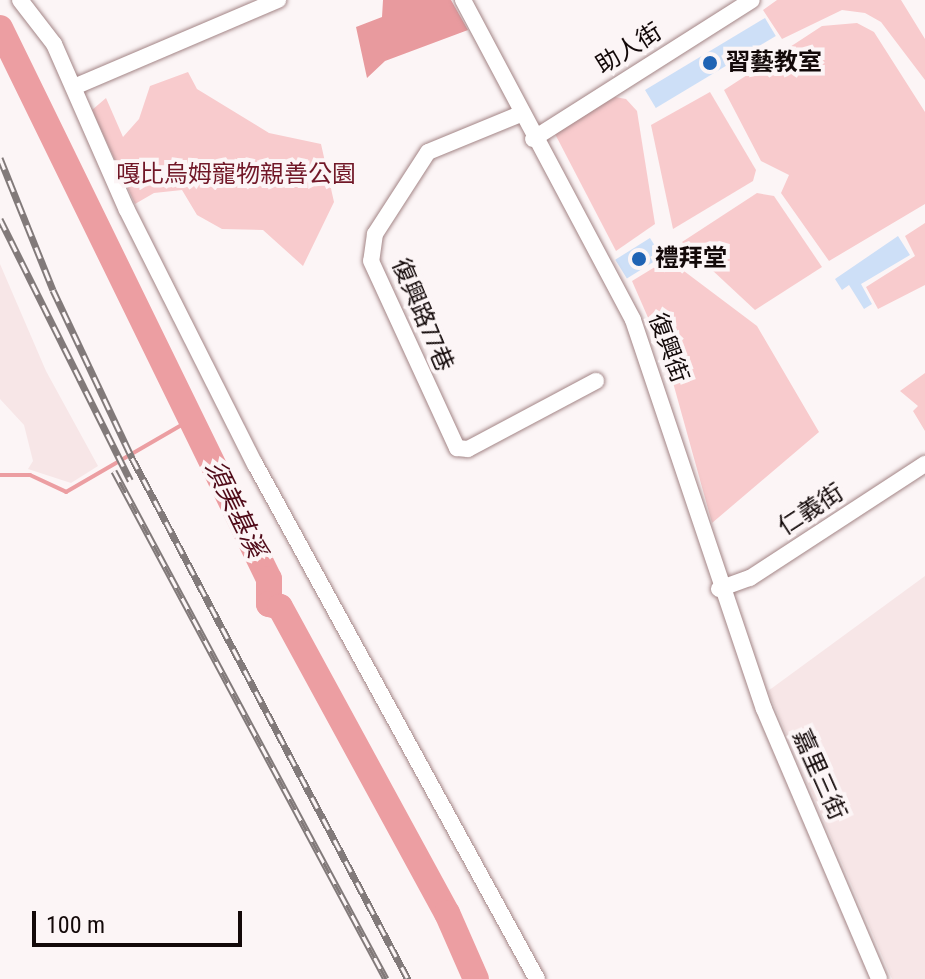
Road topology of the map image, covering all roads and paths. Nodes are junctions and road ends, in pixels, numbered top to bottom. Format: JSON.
{"nodes":[{"id":1,"x":20,"y":0,"type":"edge"},
{"id":2,"x":278,"y":0,"type":"edge"},
{"id":3,"x":463,"y":0,"type":"edge"},
{"id":4,"x":752,"y":0,"type":"edge"},
{"id":5,"x":74,"y":87,"type":"junction"},
{"id":6,"x":518,"y":115,"type":"junction"},
{"id":7,"x":533,"y":139,"type":"junction"},
{"id":8,"x":596,"y":381,"type":"dead end"},
{"id":9,"x":925,"y":464,"type":"edge"},
{"id":10,"x":719,"y":589,"type":"junction"},
{"id":11,"x":537,"y":979,"type":"edge"},
{"id":12,"x":879,"y":979,"type":"edge"}],
"edges":[{"from":1,"to":5,"type":"street"},
{"from":2,"to":5,"type":"street"},
{"from":3,"to":6,"type":"street","name":"復興街"},
{"from":4,"to":7,"type":"street","name":"助人街"},
{"from":5,"to":11,"type":"street"},
{"from":6,"to":7,"type":"street","name":"復興街"},
{"from":6,"to":8,"type":"street","name":"復興路77巷"},
{"from":7,"to":10,"type":"street","name":"復興街"},
{"from":9,"to":10,"type":"street","name":"仁義街"},
{"from":10,"to":12,"type":"street","name":"嘉里三街"}]}
